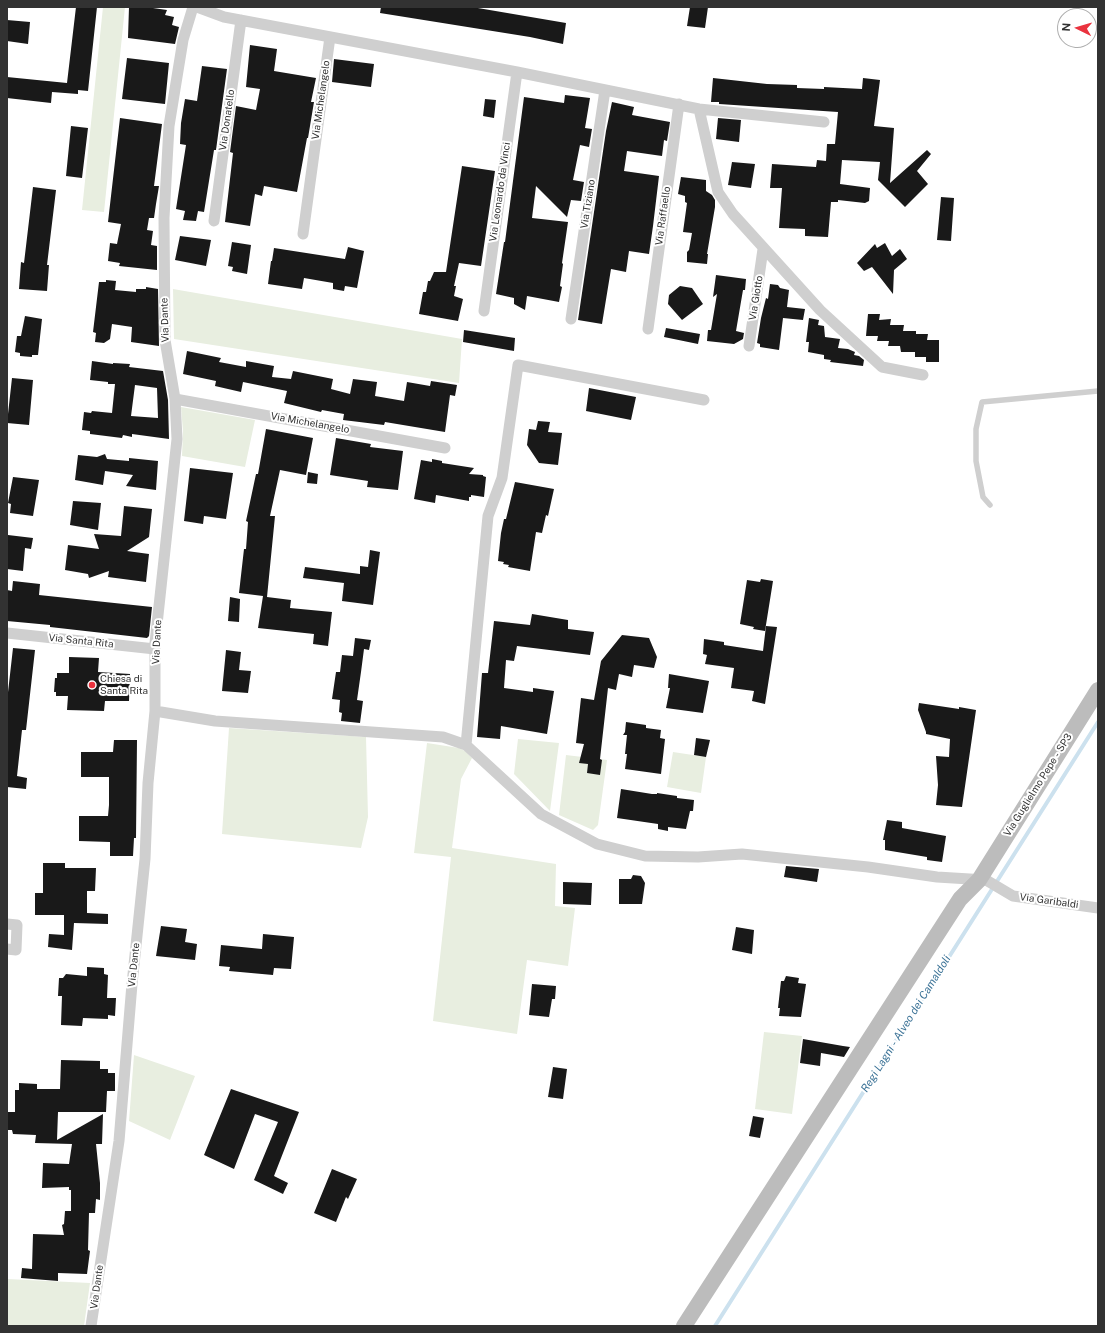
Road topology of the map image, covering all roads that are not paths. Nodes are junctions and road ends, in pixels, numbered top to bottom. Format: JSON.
{"nodes":[{"id":1,"x":193,"y":7,"type":"edge"},
{"id":2,"x":197,"y":7,"type":"edge"},
{"id":3,"x":241,"y":20,"type":"junction"},
{"id":4,"x":330,"y":37,"type":"junction"},
{"id":5,"x":517,"y":72,"type":"junction"},
{"id":6,"x":605,"y":90,"type":"junction"},
{"id":7,"x":679,"y":104,"type":"junction"},
{"id":8,"x":699,"y":109,"type":"junction"},
{"id":9,"x":824,"y":122,"type":"dead end"},
{"id":10,"x":214,"y":221,"type":"dead end"},
{"id":11,"x":303,"y":234,"type":"dead end"},
{"id":12,"x":764,"y":249,"type":"junction"},
{"id":13,"x":484,"y":311,"type":"dead end"},
{"id":14,"x":571,"y":318,"type":"dead end"},
{"id":15,"x":648,"y":329,"type":"dead end"},
{"id":16,"x":749,"y":346,"type":"dead end"},
{"id":17,"x":923,"y":375,"type":"dead end"},
{"id":18,"x":1098,"y":391,"type":"edge"},
{"id":19,"x":175,"y":398,"type":"junction"},
{"id":20,"x":704,"y":400,"type":"dead end"},
{"id":21,"x":445,"y":448,"type":"dead end"},
{"id":22,"x":990,"y":505,"type":"dead end"},
{"id":23,"x":7,"y":633,"type":"edge"},
{"id":24,"x":155,"y":649,"type":"junction"},
{"id":25,"x":1098,"y":690,"type":"edge"},
{"id":26,"x":155,"y":711,"type":"junction"},
{"id":27,"x":466,"y":745,"type":"junction"},
{"id":28,"x":982,"y":880,"type":"junction"},
{"id":29,"x":1098,"y":908,"type":"edge"},
{"id":30,"x":7,"y":924,"type":"edge"},
{"id":31,"x":7,"y":949,"type":"edge"},
{"id":32,"x":91,"y":1326,"type":"edge"},
{"id":33,"x":684,"y":1326,"type":"edge"}],
"edges":[{"from":1,"to":19,"type":"street","name":"Via Dante"},
{"from":2,"to":3,"type":"street"},
{"from":3,"to":4,"type":"street"},
{"from":3,"to":10,"type":"street","name":"Via Donatello"},
{"from":4,"to":5,"type":"street"},
{"from":4,"to":11,"type":"street","name":"Via Michelangelo"},
{"from":5,"to":6,"type":"street"},
{"from":5,"to":13,"type":"street","name":"Via Leonardo da Vinci"},
{"from":6,"to":7,"type":"street"},
{"from":6,"to":14,"type":"street","name":"Via Tiziano"},
{"from":7,"to":8,"type":"street"},
{"from":7,"to":15,"type":"street","name":"Via Raffaello"},
{"from":8,"to":9,"type":"street"},
{"from":8,"to":12,"type":"street"},
{"from":12,"to":16,"type":"street","name":"Via Giotto"},
{"from":12,"to":17,"type":"street"},
{"from":18,"to":22,"type":"lane"},
{"from":19,"to":21,"type":"street","name":"Via Michelangelo"},
{"from":19,"to":24,"type":"street","name":"Via Dante"},
{"from":20,"to":27,"type":"street"},
{"from":23,"to":24,"type":"street","name":"Via Santa Rita"},
{"from":24,"to":26,"type":"street","name":"Via Dante"},
{"from":25,"to":28,"type":"street","name":"Via Guglielmo Pepe - SP3"},
{"from":26,"to":27,"type":"street"},
{"from":26,"to":32,"type":"street","name":"Via Dante"},
{"from":27,"to":28,"type":"street"},
{"from":28,"to":29,"type":"street","name":"Via Garibaldi"},
{"from":28,"to":33,"type":"street","name":"Via Guglielmo Pepe - SP3"},
{"from":30,"to":31,"type":"street"}]}
